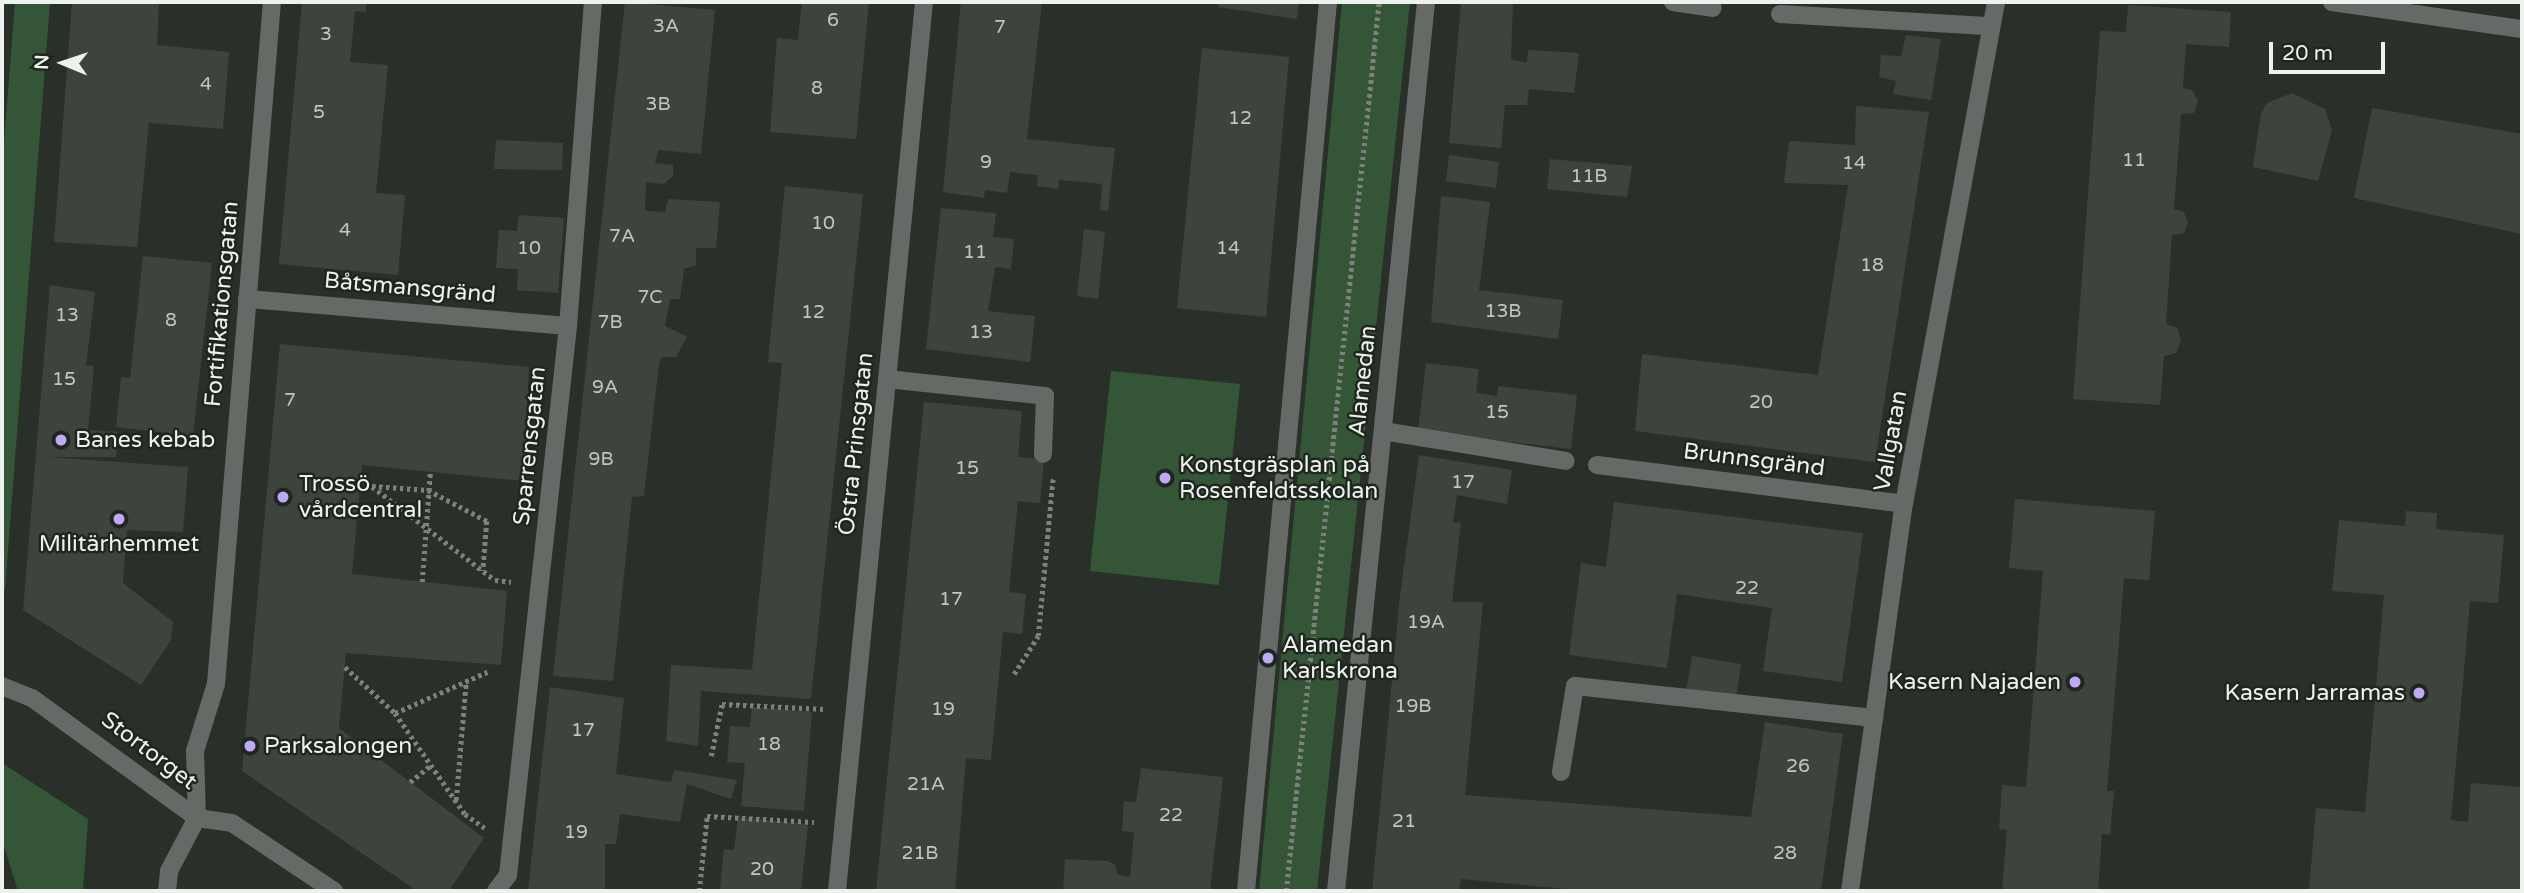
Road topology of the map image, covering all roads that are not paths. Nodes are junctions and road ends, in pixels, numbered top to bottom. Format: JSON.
{"nodes":[{"id":1,"x":272,"y":2,"type":"edge"},
{"id":2,"x":593,"y":2,"type":"edge"},
{"id":3,"x":924,"y":2,"type":"edge"},
{"id":4,"x":1328,"y":2,"type":"edge"},
{"id":5,"x":1426,"y":2,"type":"edge"},
{"id":6,"x":1673,"y":2,"type":"edge"},
{"id":7,"x":1996,"y":2,"type":"edge"},
{"id":8,"x":2332,"y":2,"type":"edge"},
{"id":9,"x":1713,"y":8,"type":"dead end"},
{"id":10,"x":1780,"y":14,"type":"dead end"},
{"id":11,"x":1991,"y":26,"type":"junction"},
{"id":12,"x":2522,"y":29,"type":"edge"},
{"id":13,"x":247,"y":299,"type":"junction"},
{"id":14,"x":568,"y":326,"type":"junction"},
{"id":15,"x":887,"y":379,"type":"junction"},
{"id":16,"x":1383,"y":431,"type":"junction"},
{"id":17,"x":1043,"y":454,"type":"road end"},
{"id":18,"x":1566,"y":461,"type":"dead end"},
{"id":19,"x":1597,"y":465,"type":"dead end"},
{"id":20,"x":1904,"y":504,"type":"junction"},
{"id":21,"x":2,"y":686,"type":"edge"},
{"id":22,"x":1874,"y":718,"type":"junction"},
{"id":23,"x":1561,"y":772,"type":"dead end"},
{"id":24,"x":197,"y":818,"type":"junction"},
{"id":25,"x":167,"y":891,"type":"edge"},
{"id":26,"x":334,"y":891,"type":"edge"},
{"id":27,"x":496,"y":891,"type":"edge"},
{"id":28,"x":836,"y":891,"type":"edge"},
{"id":29,"x":1246,"y":891,"type":"edge"},
{"id":30,"x":1336,"y":891,"type":"edge"},
{"id":31,"x":1850,"y":891,"type":"edge"}],
"edges":[{"from":1,"to":13,"type":"street","name":"Fortifikationsgatan"},
{"from":2,"to":14,"type":"street","name":"Sparrensgatan"},
{"from":3,"to":15,"type":"street","name":"Östra Prinsgatan"},
{"from":4,"to":29,"type":"street"},
{"from":5,"to":16,"type":"street","name":"Alamedan"},
{"from":6,"to":9,"type":"street"},
{"from":7,"to":11,"type":"street","name":"Vallgatan"},
{"from":8,"to":12,"type":"street"},
{"from":10,"to":11,"type":"street"},
{"from":11,"to":20,"type":"street","name":"Vallgatan"},
{"from":13,"to":14,"type":"street","name":"Båtsmansgränd"},
{"from":13,"to":24,"type":"street","name":"Fortifikationsgatan"},
{"from":14,"to":27,"type":"street","name":"Sparrensgatan"},
{"from":15,"to":17,"type":"street"},
{"from":15,"to":28,"type":"street","name":"Östra Prinsgatan"},
{"from":16,"to":18,"type":"street"},
{"from":16,"to":30,"type":"street","name":"Alamedan"},
{"from":19,"to":20,"type":"street","name":"Brunnsgränd"},
{"from":20,"to":22,"type":"street","name":"Vallgatan"},
{"from":21,"to":24,"type":"street","name":"Stortorget"},
{"from":22,"to":23,"type":"street"},
{"from":22,"to":31,"type":"street","name":"Vallgatan"},
{"from":24,"to":25,"type":"street","name":"Stortorget"},
{"from":24,"to":26,"type":"street"}]}
